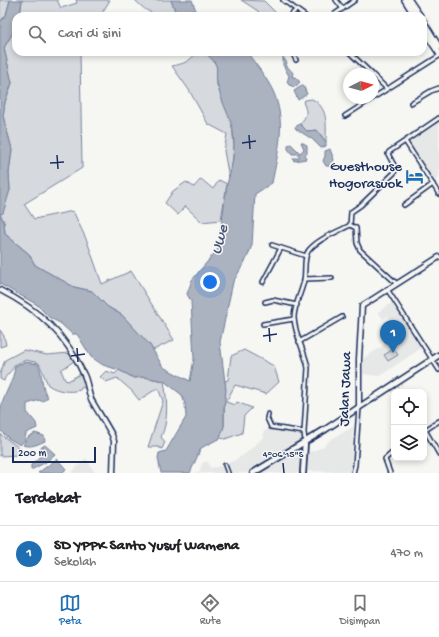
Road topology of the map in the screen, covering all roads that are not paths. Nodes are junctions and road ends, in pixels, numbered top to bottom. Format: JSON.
{"nodes":[{"id":1,"x":283,"y":0,"type":"edge"},
{"id":2,"x":336,"y":0,"type":"edge"},
{"id":3,"x":355,"y":0,"type":"edge"},
{"id":4,"x":405,"y":0,"type":"edge"},
{"id":5,"x":410,"y":4,"type":"edge"},
{"id":6,"x":343,"y":9,"type":"junction"},
{"id":7,"x":296,"y":10,"type":"joint"},
{"id":8,"x":299,"y":12,"type":"edge"},
{"id":9,"x":338,"y":12,"type":"edge"},
{"id":10,"x":427,"y":27,"type":"edge"},
{"id":11,"x":427,"y":36,"type":"edge"},
{"id":12,"x":439,"y":46,"type":"edge"},
{"id":13,"x":439,"y":55,"type":"edge"},
{"id":14,"x":294,"y":56,"type":"edge"},
{"id":15,"x":354,"y":56,"type":"edge"},
{"id":16,"x":296,"y":60,"type":"dead end"},
{"id":17,"x":366,"y":68,"type":"edge"},
{"id":18,"x":379,"y":81,"type":"edge"},
{"id":19,"x":439,"y":88,"type":"edge"},
{"id":20,"x":387,"y":89,"type":"junction"},
{"id":21,"x":379,"y":94,"type":"edge"},
{"id":22,"x":411,"y":103,"type":"dead end"},
{"id":23,"x":364,"y":104,"type":"edge"},
{"id":24,"x":345,"y":116,"type":"dead end"},
{"id":25,"x":439,"y":118,"type":"edge"},
{"id":26,"x":405,"y":140,"type":"junction"},
{"id":27,"x":433,"y":184,"type":"junction"},
{"id":28,"x":439,"y":194,"type":"edge"},
{"id":29,"x":404,"y":205,"type":"dead end"},
{"id":30,"x":350,"y":225,"type":"junction"},
{"id":31,"x":272,"y":245,"type":"dead end"},
{"id":32,"x":281,"y":248,"type":"junction"},
{"id":33,"x":306,"y":256,"type":"junction"},
{"id":34,"x":439,"y":257,"type":"edge"},
{"id":35,"x":332,"y":278,"type":"dead end"},
{"id":36,"x":304,"y":279,"type":"junction"},
{"id":37,"x":263,"y":282,"type":"dead end"},
{"id":38,"x":396,"y":283,"type":"junction"},
{"id":39,"x":387,"y":288,"type":"junction"},
{"id":40,"x":0,"y":290,"type":"edge"},
{"id":41,"x":265,"y":302,"type":"dead end"},
{"id":42,"x":297,"y":306,"type":"junction"},
{"id":43,"x":342,"y":317,"type":"dead end"},
{"id":44,"x":294,"y":319,"type":"junction"},
{"id":45,"x":262,"y":324,"type":"dead end"},
{"id":46,"x":299,"y":342,"type":"junction"},
{"id":47,"x":439,"y":355,"type":"edge"},
{"id":48,"x":432,"y":359,"type":"junction"},
{"id":49,"x":439,"y":370,"type":"edge"},
{"id":50,"x":359,"y":407,"type":"junction"},
{"id":51,"x":268,"y":414,"type":"dead end"},
{"id":52,"x":439,"y":421,"type":"edge"},
{"id":53,"x":427,"y":428,"type":"edge"},
{"id":54,"x":304,"y":432,"type":"junction"},
{"id":55,"x":427,"y":435,"type":"edge"},
{"id":56,"x":305,"y":441,"type":"junction"},
{"id":57,"x":391,"y":454,"type":"edge"},
{"id":58,"x":439,"y":454,"type":"edge"},
{"id":59,"x":225,"y":464,"type":"dead end"},
{"id":60,"x":113,"y":473,"type":"edge"},
{"id":61,"x":228,"y":473,"type":"edge"},
{"id":62,"x":252,"y":473,"type":"edge"},
{"id":63,"x":303,"y":473,"type":"edge"},
{"id":64,"x":307,"y":473,"type":"edge"},
{"id":65,"x":353,"y":473,"type":"edge"},
{"id":66,"x":390,"y":473,"type":"edge"}],
"edges":[{"from":1,"to":7,"type":"street"},
{"from":2,"to":6,"type":"street"},
{"from":3,"to":6,"type":"street"},
{"from":4,"to":5,"type":"highway"},
{"from":6,"to":9,"type":"street"},
{"from":7,"to":8,"type":"street"},
{"from":10,"to":12,"type":"highway"},
{"from":11,"to":13,"type":"highway"},
{"from":13,"to":20,"type":"street"},
{"from":14,"to":16,"type":"street"},
{"from":15,"to":17,"type":"street"},
{"from":18,"to":20,"type":"street"},
{"from":19,"to":22,"type":"street"},
{"from":20,"to":21,"type":"street"},
{"from":23,"to":24,"type":"street"},
{"from":25,"to":26,"type":"street"},
{"from":26,"to":27,"type":"street"},
{"from":26,"to":30,"type":"street"},
{"from":27,"to":28,"type":"street"},
{"from":27,"to":29,"type":"street"},
{"from":30,"to":33,"type":"street"},
{"from":30,"to":38,"type":"street"},
{"from":31,"to":32,"type":"street"},
{"from":32,"to":33,"type":"street"},
{"from":32,"to":37,"type":"street"},
{"from":33,"to":36,"type":"street"},
{"from":34,"to":38,"type":"street"},
{"from":35,"to":36,"type":"street"},
{"from":36,"to":42,"type":"street"},
{"from":38,"to":39,"type":"street"},
{"from":39,"to":48,"type":"street"},
{"from":39,"to":50,"type":"street","name":"Jalan Jawa"},
{"from":40,"to":60,"type":"street"},
{"from":41,"to":42,"type":"street"},
{"from":42,"to":44,"type":"street"},
{"from":43,"to":46,"type":"street"},
{"from":44,"to":45,"type":"street"},
{"from":44,"to":46,"type":"street"},
{"from":46,"to":54,"type":"street"},
{"from":47,"to":48,"type":"main road"},
{"from":48,"to":49,"type":"street"},
{"from":48,"to":50,"type":"main road"},
{"from":50,"to":56,"type":"main road"},
{"from":50,"to":65,"type":"street","name":"Jalan Jawa"},
{"from":51,"to":54,"type":"street"},
{"from":52,"to":53,"type":"street"},
{"from":54,"to":56,"type":"street"},
{"from":55,"to":58,"type":"street"},
{"from":56,"to":62,"type":"main road"},
{"from":56,"to":63,"type":"main road"},
{"from":57,"to":66,"type":"street"},
{"from":59,"to":61,"type":"street"},
{"from":63,"to":64,"type":"street"}]}
